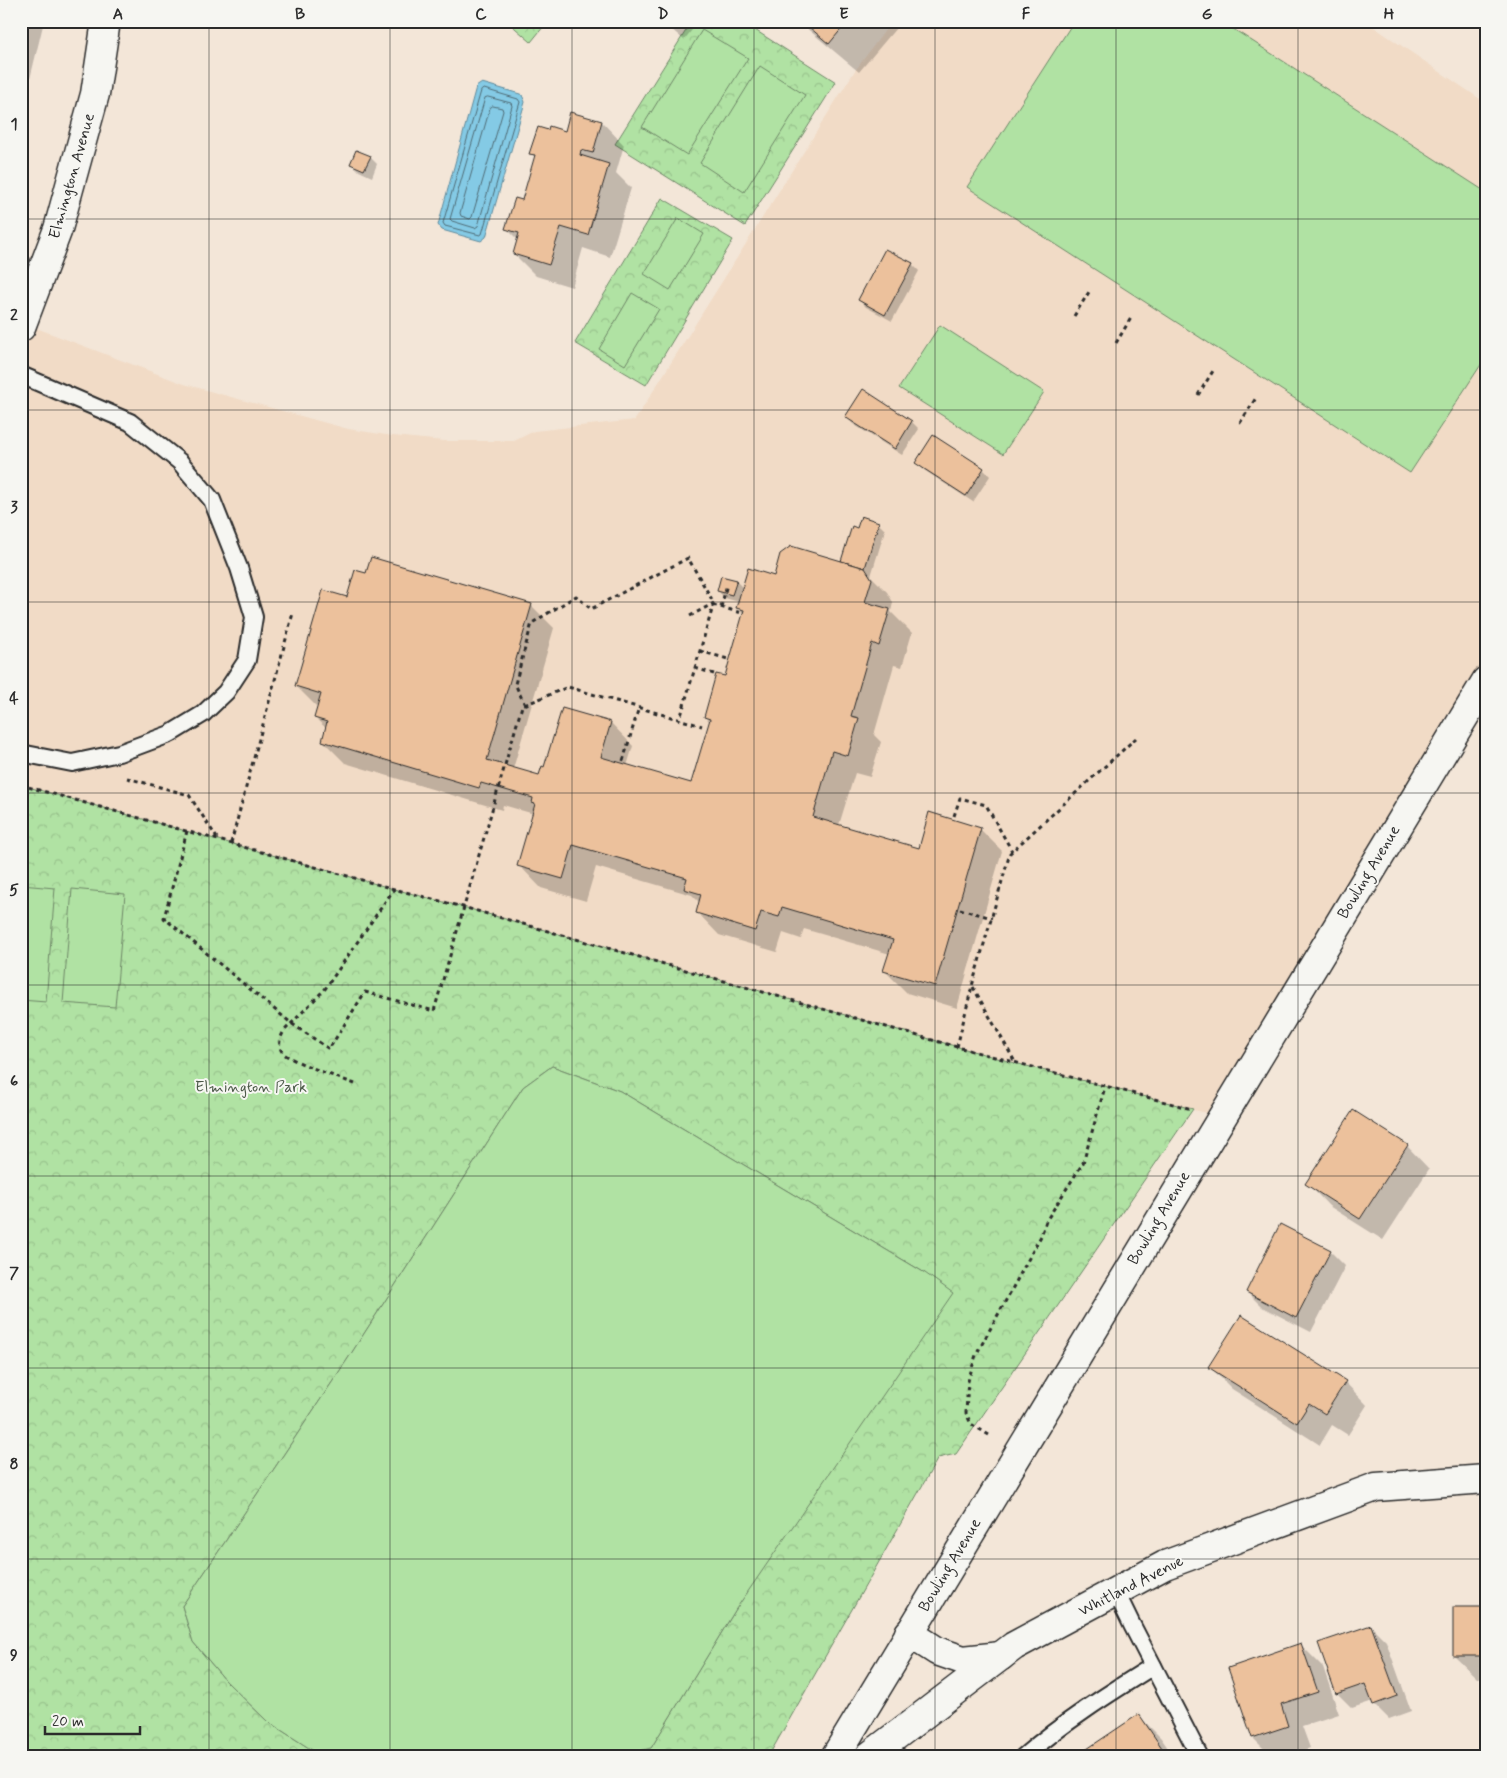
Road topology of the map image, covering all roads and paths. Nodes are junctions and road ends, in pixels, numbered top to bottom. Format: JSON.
{"nodes":[{"id":1,"x":106,"y":21,"type":"edge"},
{"id":2,"x":1089,"y":292,"type":"dead end"},
{"id":3,"x":1074,"y":316,"type":"dead end"},
{"id":4,"x":1131,"y":318,"type":"dead end"},
{"id":5,"x":21,"y":326,"type":"edge"},
{"id":6,"x":1116,"y":343,"type":"dead end"},
{"id":7,"x":1213,"y":371,"type":"dead end"},
{"id":8,"x":21,"y":375,"type":"edge"},
{"id":9,"x":1198,"y":395,"type":"dead end"},
{"id":10,"x":1256,"y":398,"type":"dead end"},
{"id":11,"x":1240,"y":423,"type":"dead end"},
{"id":12,"x":727,"y":584,"type":"dead end"},
{"id":13,"x":713,"y":604,"type":"junction"},
{"id":14,"x":721,"y":607,"type":"junction"},
{"id":15,"x":293,"y":613,"type":"dead end"},
{"id":16,"x":742,"y":613,"type":"dead end"},
{"id":17,"x":690,"y":616,"type":"dead end"},
{"id":18,"x":700,"y":651,"type":"junction"},
{"id":19,"x":728,"y":659,"type":"dead end"},
{"id":20,"x":695,"y":668,"type":"junction"},
{"id":21,"x":714,"y":674,"type":"dead end"},
{"id":22,"x":1486,"y":681,"type":"edge"},
{"id":23,"x":525,"y":705,"type":"junction"},
{"id":24,"x":639,"y":707,"type":"junction"},
{"id":25,"x":680,"y":719,"type":"junction"},
{"id":26,"x":702,"y":726,"type":"dead end"},
{"id":27,"x":1136,"y":738,"type":"dead end"},
{"id":28,"x":21,"y":753,"type":"edge"},
{"id":29,"x":624,"y":761,"type":"dead end"},
{"id":30,"x":121,"y":776,"type":"dead end"},
{"id":31,"x":21,"y":785,"type":"edge"},
{"id":32,"x":954,"y":816,"type":"dead end"},
{"id":33,"x":187,"y":832,"type":"junction"},
{"id":34,"x":217,"y":839,"type":"junction"},
{"id":35,"x":231,"y":843,"type":"junction"},
{"id":36,"x":1012,"y":852,"type":"junction"},
{"id":37,"x":394,"y":889,"type":"junction"},
{"id":38,"x":463,"y":907,"type":"junction"},
{"id":39,"x":960,"y":908,"type":"dead end"},
{"id":40,"x":992,"y":918,"type":"junction"},
{"id":41,"x":972,"y":986,"type":"junction"},
{"id":42,"x":291,"y":1023,"type":"junction"},
{"id":43,"x":957,"y":1047,"type":"junction"},
{"id":44,"x":1016,"y":1063,"type":"junction"},
{"id":45,"x":355,"y":1084,"type":"dead end"},
{"id":46,"x":1105,"y":1086,"type":"junction"},
{"id":47,"x":1221,"y":1116,"type":"junction"},
{"id":48,"x":988,"y":1435,"type":"dead end"},
{"id":49,"x":1486,"y":1479,"type":"edge"},
{"id":50,"x":1116,"y":1592,"type":"junction"},
{"id":51,"x":909,"y":1634,"type":"junction"},
{"id":52,"x":1001,"y":1656,"type":"junction"},
{"id":53,"x":1153,"y":1666,"type":"junction"},
{"id":54,"x":835,"y":1757,"type":"edge"},
{"id":55,"x":868,"y":1757,"type":"edge"},
{"id":56,"x":1023,"y":1757,"type":"edge"},
{"id":57,"x":1200,"y":1757,"type":"edge"}],
"edges":[{"from":1,"to":5,"type":"street","name":"Elmington Avenue"},
{"from":2,"to":3,"type":"path"},
{"from":4,"to":6,"type":"path"},
{"from":7,"to":9,"type":"path"},
{"from":8,"to":28,"type":"lane"},
{"from":10,"to":11,"type":"path"},
{"from":12,"to":14,"type":"path"},
{"from":13,"to":14,"type":"path"},
{"from":13,"to":17,"type":"path"},
{"from":13,"to":18,"type":"path"},
{"from":13,"to":23,"type":"path"},
{"from":14,"to":16,"type":"path"},
{"from":15,"to":35,"type":"path"},
{"from":18,"to":19,"type":"path"},
{"from":18,"to":20,"type":"path"},
{"from":20,"to":21,"type":"path"},
{"from":20,"to":25,"type":"path"},
{"from":22,"to":47,"type":"street","name":"Bowling Avenue"},
{"from":23,"to":24,"type":"path"},
{"from":23,"to":38,"type":"path"},
{"from":24,"to":25,"type":"path"},
{"from":24,"to":29,"type":"path"},
{"from":25,"to":26,"type":"path"},
{"from":27,"to":36,"type":"path"},
{"from":30,"to":34,"type":"path"},
{"from":31,"to":33,"type":"path"},
{"from":32,"to":36,"type":"path"},
{"from":33,"to":34,"type":"path"},
{"from":33,"to":42,"type":"path"},
{"from":34,"to":35,"type":"path"},
{"from":35,"to":37,"type":"path"},
{"from":36,"to":40,"type":"path"},
{"from":37,"to":38,"type":"path"},
{"from":37,"to":42,"type":"path"},
{"from":38,"to":42,"type":"path"},
{"from":38,"to":43,"type":"path"},
{"from":39,"to":40,"type":"path"},
{"from":40,"to":41,"type":"path"},
{"from":41,"to":43,"type":"path"},
{"from":41,"to":44,"type":"path"},
{"from":42,"to":45,"type":"path"},
{"from":43,"to":44,"type":"path"},
{"from":44,"to":46,"type":"path"},
{"from":46,"to":47,"type":"path"},
{"from":46,"to":48,"type":"path"},
{"from":47,"to":51,"type":"street","name":"Bowling Avenue"},
{"from":49,"to":50,"type":"street","name":"Whitland Avenue"},
{"from":50,"to":52,"type":"street","name":"Whitland Avenue"},
{"from":50,"to":53,"type":"lane"},
{"from":51,"to":52,"type":"street"},
{"from":51,"to":54,"type":"street","name":"Bowling Avenue"},
{"from":52,"to":55,"type":"street","name":"Whitland Avenue"},
{"from":53,"to":56,"type":"lane"},
{"from":53,"to":57,"type":"lane"}]}
